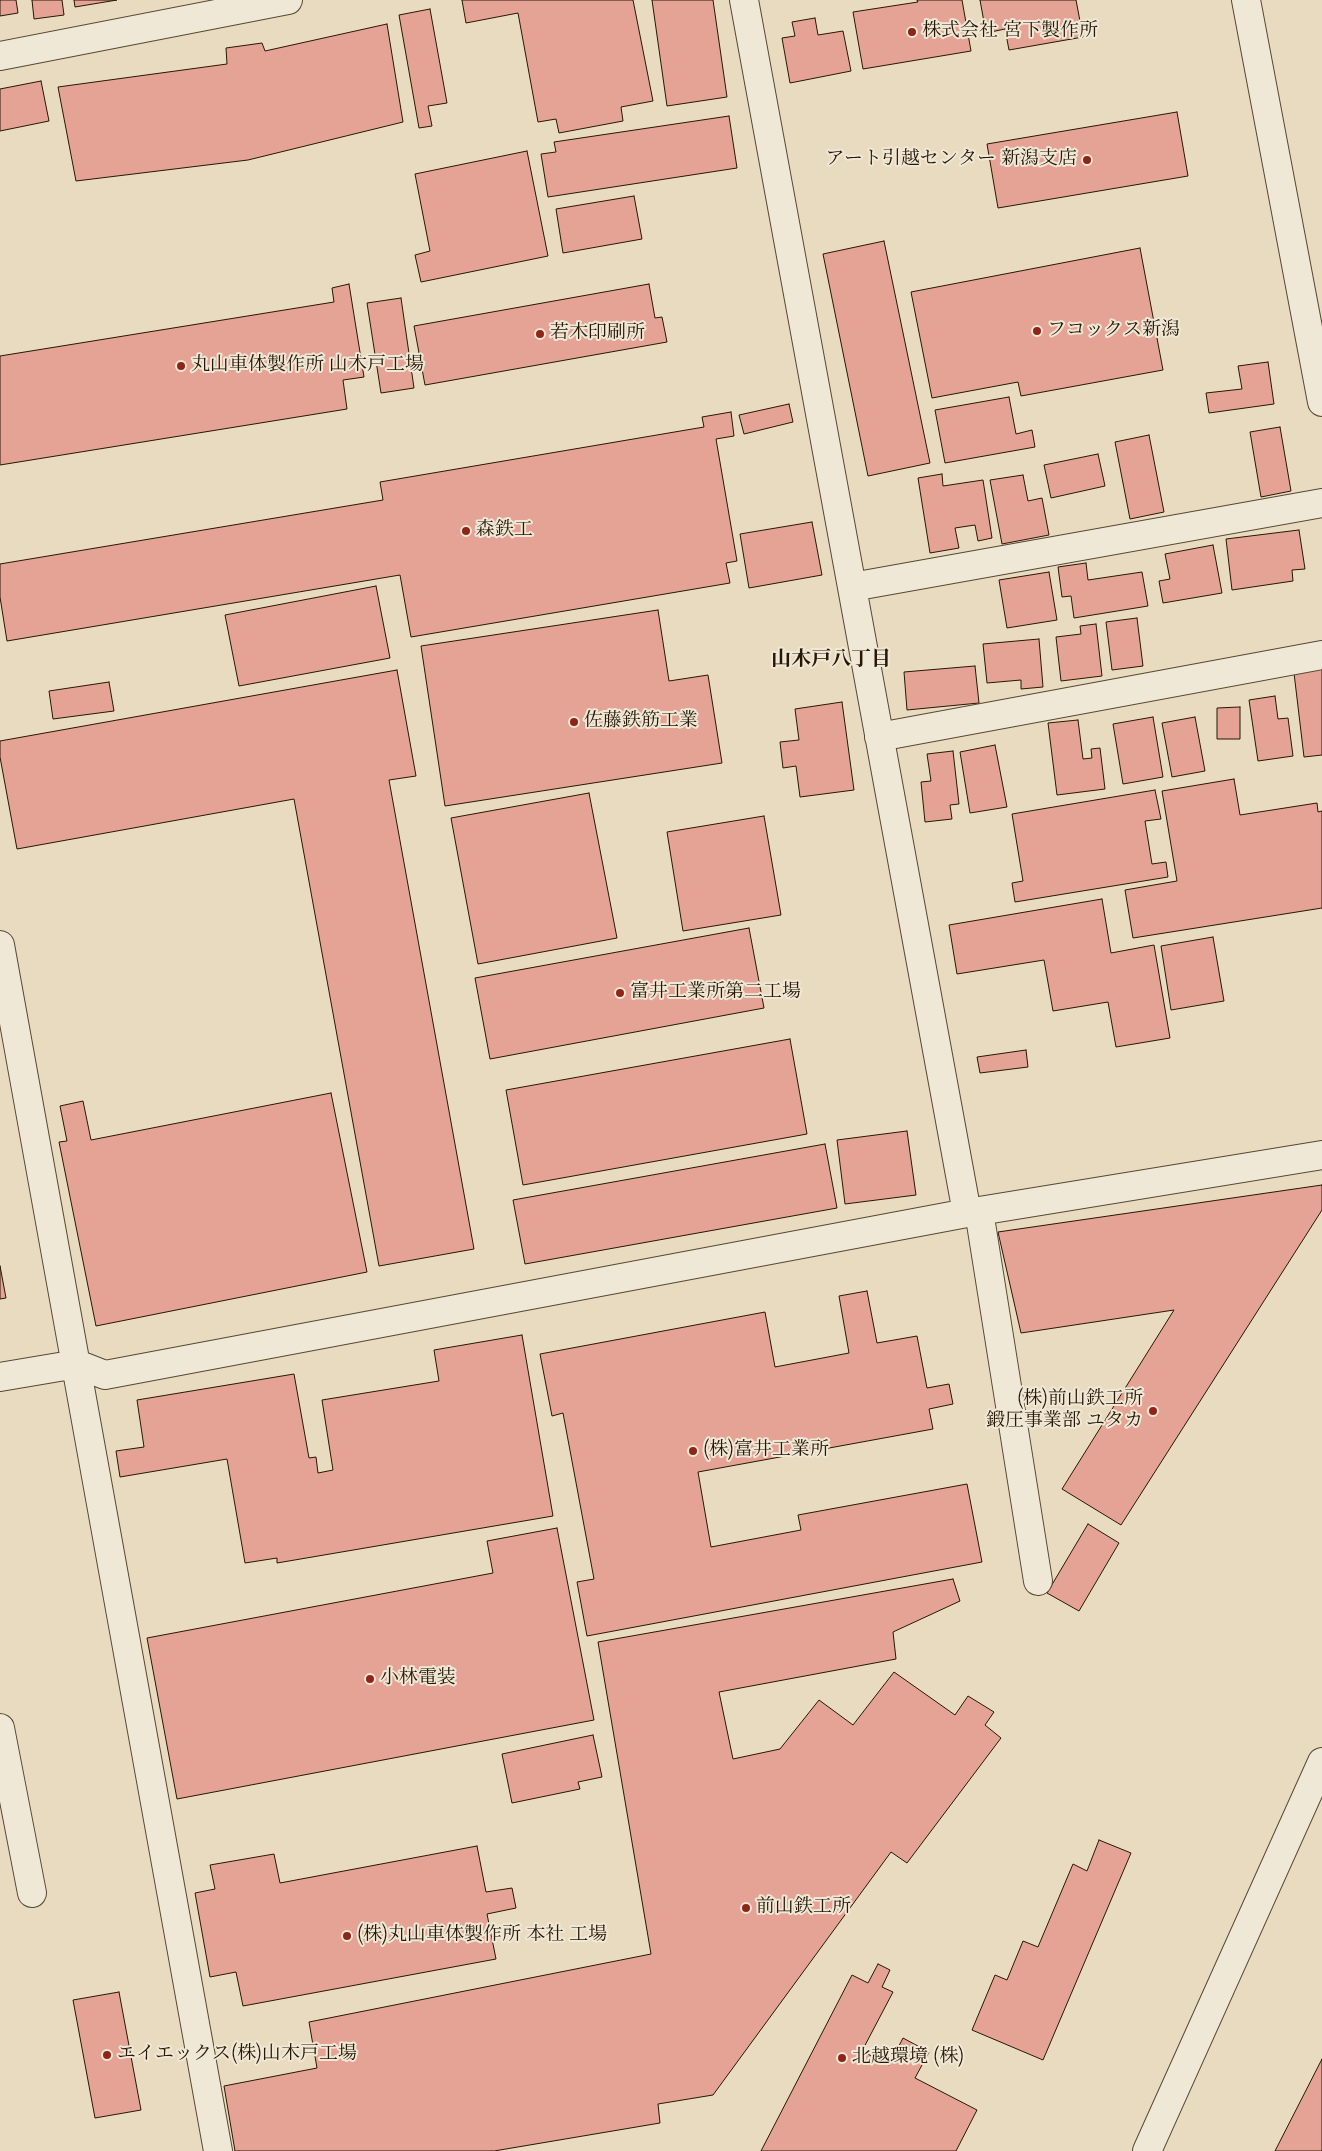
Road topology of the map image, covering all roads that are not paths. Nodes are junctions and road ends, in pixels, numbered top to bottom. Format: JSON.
{"nodes":[{"id":1,"x":288,"y":0,"type":"edge"},
{"id":2,"x":744,"y":0,"type":"edge"},
{"id":3,"x":1246,"y":0,"type":"edge"},
{"id":4,"x":0,"y":56,"type":"edge"},
{"id":5,"x":1311,"y":289,"type":"edge"},
{"id":6,"x":1322,"y":402,"type":"edge"},
{"id":7,"x":1322,"y":503,"type":"edge"},
{"id":8,"x":852,"y":587,"type":"junction"},
{"id":9,"x":1322,"y":655,"type":"edge"},
{"id":10,"x":879,"y":737,"type":"junction"},
{"id":11,"x":0,"y":945,"type":"edge"},
{"id":12,"x":1322,"y":1154,"type":"edge"},
{"id":13,"x":973,"y":1212,"type":"junction"},
{"id":14,"x":77,"y":1364,"type":"junction"},
{"id":15,"x":0,"y":1377,"type":"edge"},
{"id":16,"x":1038,"y":1581,"type":"dead end"},
{"id":17,"x":0,"y":1728,"type":"edge"},
{"id":18,"x":1322,"y":1762,"type":"edge"},
{"id":19,"x":32,"y":1893,"type":"dead end"},
{"id":20,"x":218,"y":2151,"type":"edge"},
{"id":21,"x":1147,"y":2151,"type":"edge"}],
"edges":[{"from":1,"to":4,"type":"street"},
{"from":2,"to":8,"type":"street"},
{"from":3,"to":5,"type":"street"},
{"from":5,"to":6,"type":"street"},
{"from":7,"to":8,"type":"street"},
{"from":8,"to":10,"type":"street"},
{"from":9,"to":10,"type":"street"},
{"from":10,"to":13,"type":"street"},
{"from":11,"to":14,"type":"street"},
{"from":12,"to":13,"type":"street"},
{"from":13,"to":14,"type":"street"},
{"from":13,"to":16,"type":"street"},
{"from":14,"to":15,"type":"street"},
{"from":14,"to":20,"type":"street"},
{"from":17,"to":19,"type":"street"},
{"from":18,"to":21,"type":"street"}]}
